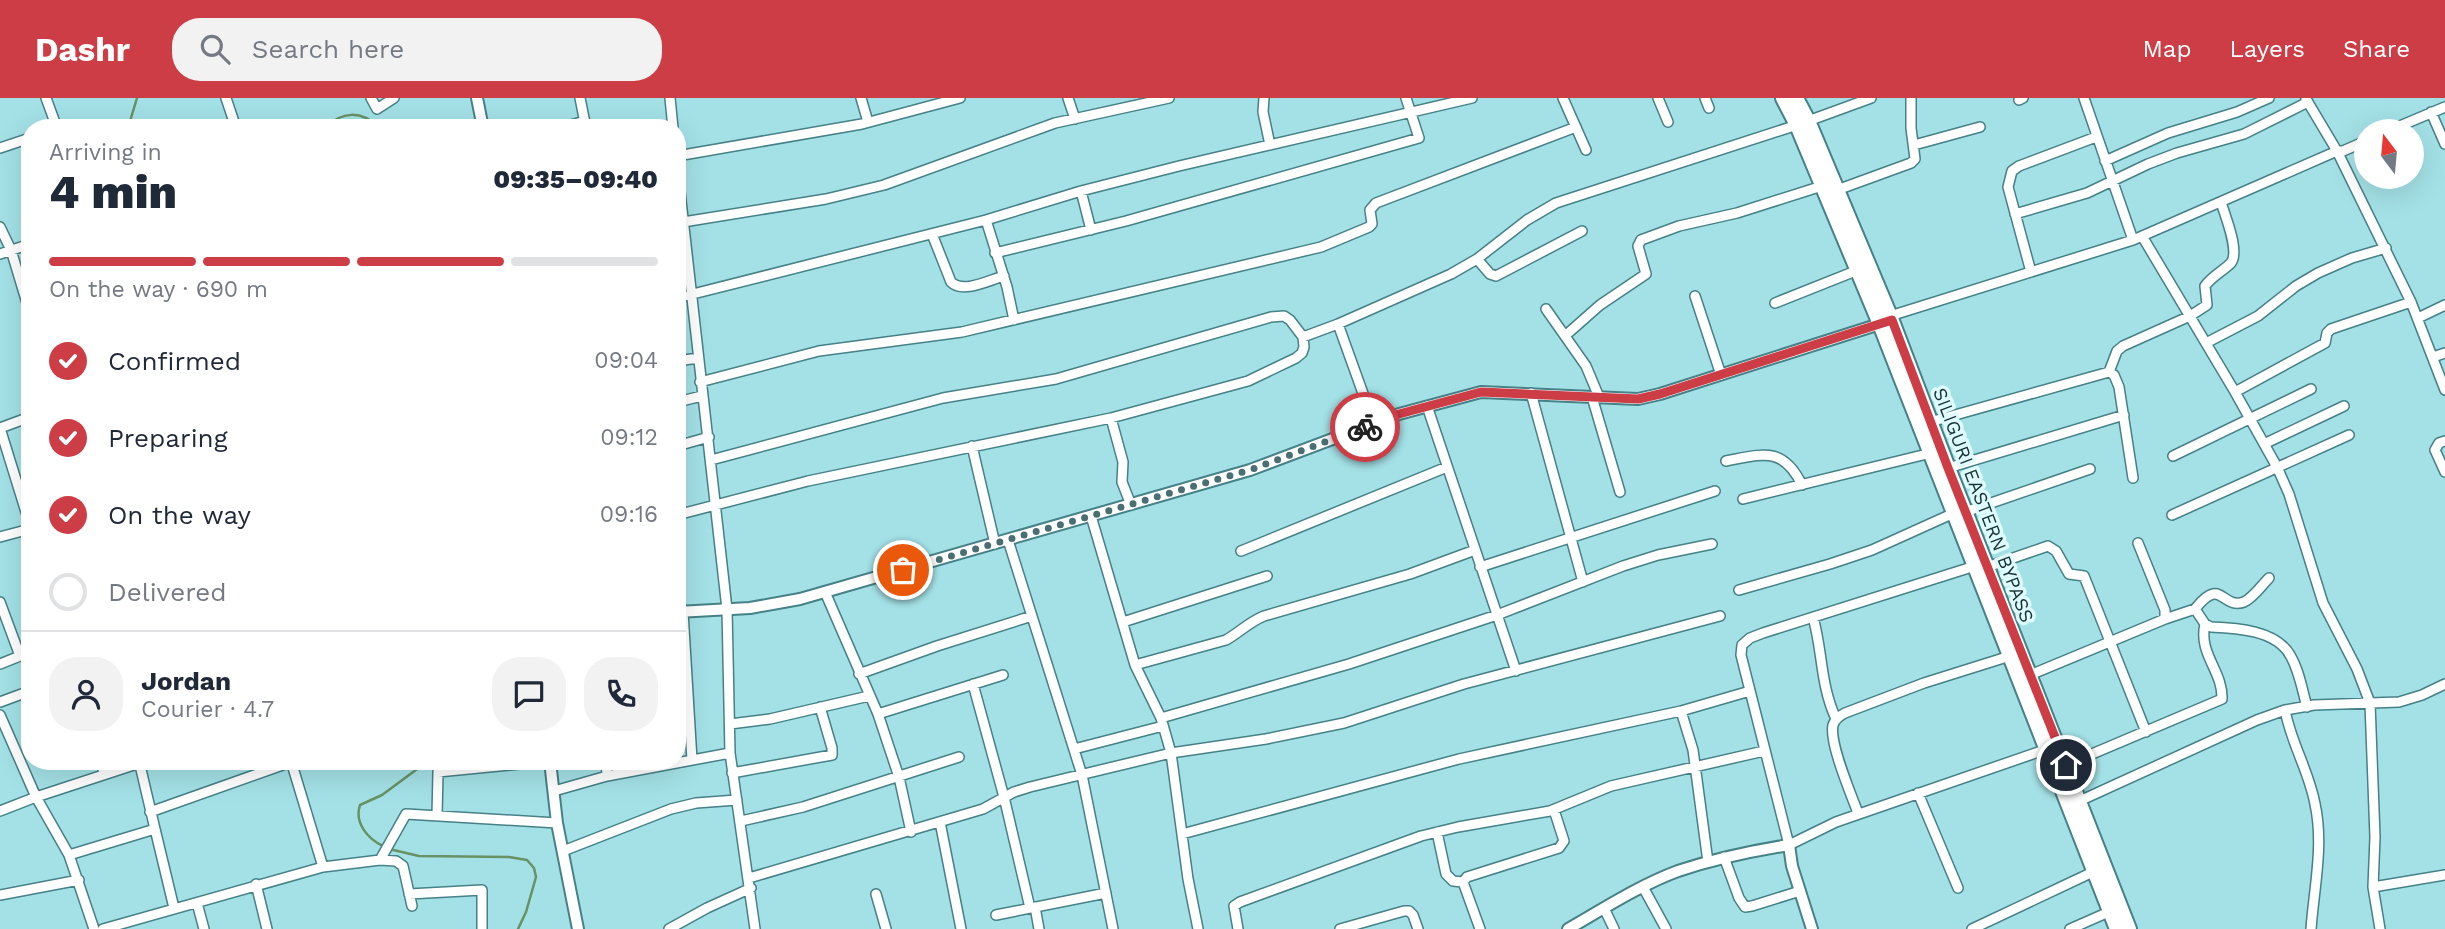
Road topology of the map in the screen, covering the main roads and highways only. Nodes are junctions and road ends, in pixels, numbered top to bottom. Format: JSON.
{"nodes":[{"id":1,"x":1783,"y":98,"type":"edge"},
{"id":2,"x":1796,"y":98,"type":"edge"},
{"id":3,"x":1803,"y":123,"type":"junction"},
{"id":4,"x":1888,"y":320,"type":"junction"},
{"id":5,"x":1960,"y":513,"type":"junction"},
{"id":6,"x":1981,"y":566,"type":"junction"},
{"id":7,"x":2052,"y":747,"type":"junction"},
{"id":8,"x":2075,"y":803,"type":"junction"},
{"id":9,"x":2118,"y":929,"type":"edge"},
{"id":10,"x":2129,"y":929,"type":"edge"}],
"edges":[{"from":1,"to":3,"type":"main road","name":"SILIGURI EASTERN BYPASS"},
{"from":2,"to":3,"type":"main road","name":"SILIGURI EASTERN BYPASS"},
{"from":3,"to":4,"type":"main road","name":"SILIGURI EASTERN BYPASS"},
{"from":3,"to":4,"type":"main road","name":"SILIGURI EASTERN BYPASS"},
{"from":4,"to":5,"type":"main road","name":"SILIGURI EASTERN BYPASS"},
{"from":4,"to":5,"type":"main road","name":"SILIGURI EASTERN BYPASS"},
{"from":5,"to":6,"type":"main road","name":"SILIGURI EASTERN BYPASS"},
{"from":6,"to":7,"type":"main road","name":"SILIGURI EASTERN BYPASS"},
{"from":6,"to":7,"type":"main road","name":"SILIGURI EASTERN BYPASS"},
{"from":7,"to":8,"type":"main road","name":"SILIGURI EASTERN BYPASS"},
{"from":7,"to":8,"type":"main road","name":"SILIGURI EASTERN BYPASS"},
{"from":8,"to":9,"type":"main road","name":"SILIGURI EASTERN BYPASS"},
{"from":8,"to":10,"type":"main road","name":"SILIGURI EASTERN BYPASS"}]}
